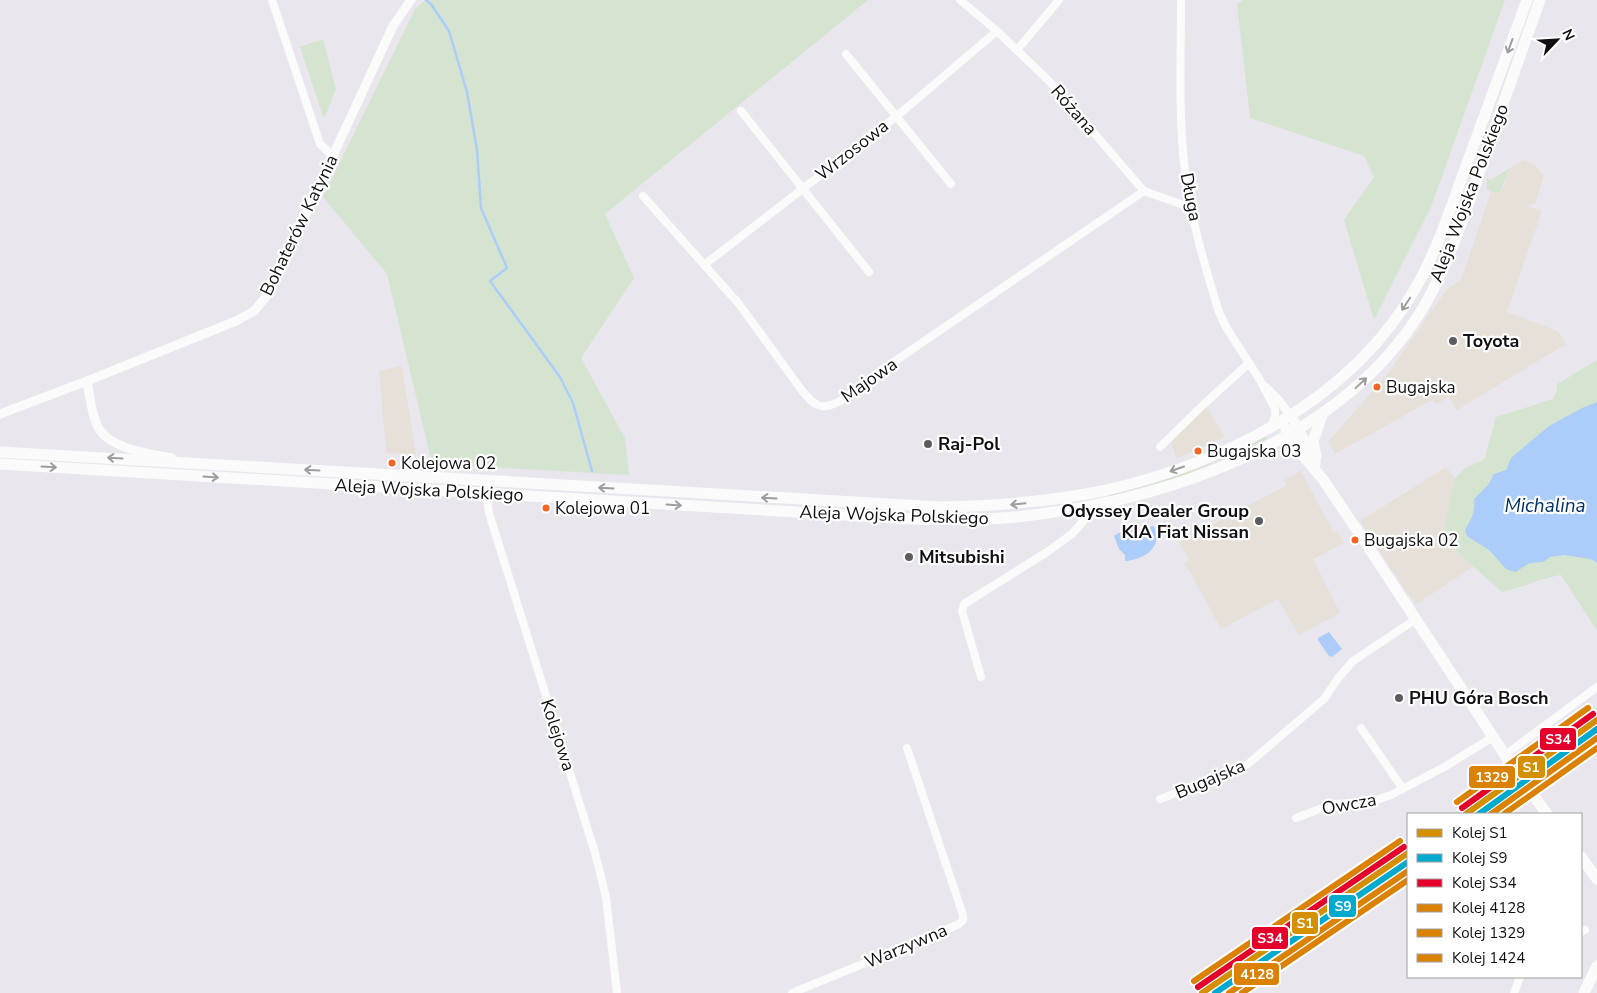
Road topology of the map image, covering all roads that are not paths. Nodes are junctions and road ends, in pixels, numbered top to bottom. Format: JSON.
{"nodes":[{"id":1,"x":272,"y":0,"type":"edge"},
{"id":2,"x":412,"y":0,"type":"edge"},
{"id":3,"x":960,"y":0,"type":"edge"},
{"id":4,"x":1059,"y":0,"type":"edge"},
{"id":5,"x":1181,"y":0,"type":"edge"},
{"id":6,"x":1527,"y":0,"type":"edge"},
{"id":7,"x":1540,"y":0,"type":"edge"},
{"id":8,"x":997,"y":31,"type":"junction"},
{"id":9,"x":1017,"y":50,"type":"junction"},
{"id":10,"x":846,"y":54,"type":"dead end"},
{"id":11,"x":741,"y":111,"type":"dead end"},
{"id":12,"x":897,"y":116,"type":"junction"},
{"id":13,"x":333,"y":156,"type":"junction"},
{"id":14,"x":951,"y":184,"type":"dead end"},
{"id":15,"x":803,"y":188,"type":"junction"},
{"id":16,"x":1144,"y":191,"type":"junction"},
{"id":17,"x":643,"y":196,"type":"dead end"},
{"id":18,"x":1192,"y":208,"type":"junction"},
{"id":19,"x":704,"y":266,"type":"junction"},
{"id":20,"x":869,"y":272,"type":"dead end"},
{"id":21,"x":1249,"y":363,"type":"junction"},
{"id":22,"x":1260,"y":380,"type":"junction"},
{"id":23,"x":87,"y":381,"type":"junction"},
{"id":24,"x":1323,"y":413,"type":"junction"},
{"id":25,"x":0,"y":414,"type":"edge"},
{"id":26,"x":1281,"y":421,"type":"junction"},
{"id":27,"x":1293,"y":431,"type":"junction"},
{"id":28,"x":1160,"y":447,"type":"dead end"},
{"id":29,"x":0,"y":452,"type":"edge"},
{"id":30,"x":0,"y":464,"type":"edge"},
{"id":31,"x":199,"y":464,"type":"junction"},
{"id":32,"x":1322,"y":478,"type":"junction"},
{"id":33,"x":484,"y":480,"type":"junction"},
{"id":34,"x":486,"y":494,"type":"junction"},
{"id":35,"x":1087,"y":506,"type":"junction"},
{"id":36,"x":1416,"y":619,"type":"junction"},
{"id":37,"x":981,"y":677,"type":"dead end"},
{"id":38,"x":1597,"y":687,"type":"edge"},
{"id":39,"x":1361,"y":728,"type":"dead end"},
{"id":40,"x":1493,"y":737,"type":"junction"},
{"id":41,"x":907,"y":748,"type":"dead end"},
{"id":42,"x":1504,"y":755,"type":"junction"},
{"id":43,"x":1403,"y":789,"type":"junction"},
{"id":44,"x":1160,"y":800,"type":"dead end"},
{"id":45,"x":1546,"y":813,"type":"edge"},
{"id":46,"x":1296,"y":818,"type":"dead end"},
{"id":47,"x":1582,"y":858,"type":"edge"},
{"id":48,"x":1597,"y":879,"type":"edge"},
{"id":49,"x":1597,"y":966,"type":"edge"},
{"id":50,"x":1520,"y":978,"type":"edge"},
{"id":51,"x":618,"y":993,"type":"edge"},
{"id":52,"x":792,"y":993,"type":"edge"},
{"id":53,"x":1514,"y":993,"type":"edge"},
{"id":54,"x":1584,"y":993,"type":"edge"}],
"edges":[{"from":1,"to":13,"type":"street"},
{"from":2,"to":13,"type":"street","name":"Bohaterów Katynia"},
{"from":3,"to":8,"type":"street","name":"Różana"},
{"from":4,"to":9,"type":"street"},
{"from":5,"to":18,"type":"street","name":"Długa"},
{"from":6,"to":26,"type":"main road","name":"Aleja Wojska Polskiego","one_way":true},
{"from":24,"to":7,"type":"main road","name":"Aleja Wojska Polskiego","one_way":true},
{"from":8,"to":9,"type":"street","name":"Różana"},
{"from":8,"to":12,"type":"street","name":"Wrzosowa"},
{"from":9,"to":16,"type":"street","name":"Różana"},
{"from":10,"to":12,"type":"street"},
{"from":11,"to":15,"type":"street"},
{"from":12,"to":14,"type":"street"},
{"from":12,"to":15,"type":"street","name":"Wrzosowa"},
{"from":13,"to":23,"type":"street","name":"Bohaterów Katynia"},
{"from":15,"to":19,"type":"street","name":"Wrzosowa"},
{"from":15,"to":20,"type":"street"},
{"from":16,"to":18,"type":"street","name":"Różana"},
{"from":16,"to":19,"type":"street","name":"Majowa"},
{"from":17,"to":19,"type":"street","name":"Majowa"},
{"from":18,"to":21,"type":"street","name":"Długa"},
{"from":21,"to":22,"type":"street","name":"Długa"},
{"from":21,"to":28,"type":"street"},
{"from":22,"to":26,"type":"street","name":"Długa"},
{"from":22,"to":26,"type":"street","name":"Długa"},
{"from":23,"to":25,"type":"street","name":"Bohaterów Katynia"},
{"from":23,"to":31,"type":"street"},
{"from":24,"to":27,"type":"main road","name":"Aleja Wojska Polskiego"},
{"from":24,"to":32,"type":"main road"},
{"from":26,"to":27,"type":"main road"},
{"from":26,"to":33,"type":"main road","name":"Aleja Wojska Polskiego","one_way":true},
{"from":27,"to":32,"type":"main road"},
{"from":27,"to":35,"type":"main road","name":"Aleja Wojska Polskiego"},
{"from":31,"to":29,"type":"main road","name":"Aleja Wojska Polskiego","one_way":true},
{"from":30,"to":34,"type":"main road","name":"Aleja Wojska Polskiego","one_way":true},
{"from":33,"to":31,"type":"main road","name":"Aleja Wojska Polskiego","one_way":true},
{"from":32,"to":36,"type":"main road"},
{"from":33,"to":34,"type":"street","name":"Kolejowa"},
{"from":34,"to":35,"type":"main road","name":"Aleja Wojska Polskiego","one_way":true},
{"from":34,"to":51,"type":"street","name":"Kolejowa"},
{"from":35,"to":37,"type":"street"},
{"from":36,"to":40,"type":"main road"},
{"from":36,"to":44,"type":"street","name":"Bugajska"},
{"from":38,"to":42,"type":"street"},
{"from":39,"to":43,"type":"street","name":"Owcza"},
{"from":40,"to":42,"type":"main road"},
{"from":40,"to":43,"type":"street","name":"Owcza"},
{"from":41,"to":52,"type":"street","name":"Warzywna"},
{"from":42,"to":45,"type":"main road"},
{"from":43,"to":46,"type":"street","name":"Owcza"},
{"from":47,"to":48,"type":"main road"},
{"from":49,"to":54,"type":"main road"},
{"from":50,"to":53,"type":"street"}]}
